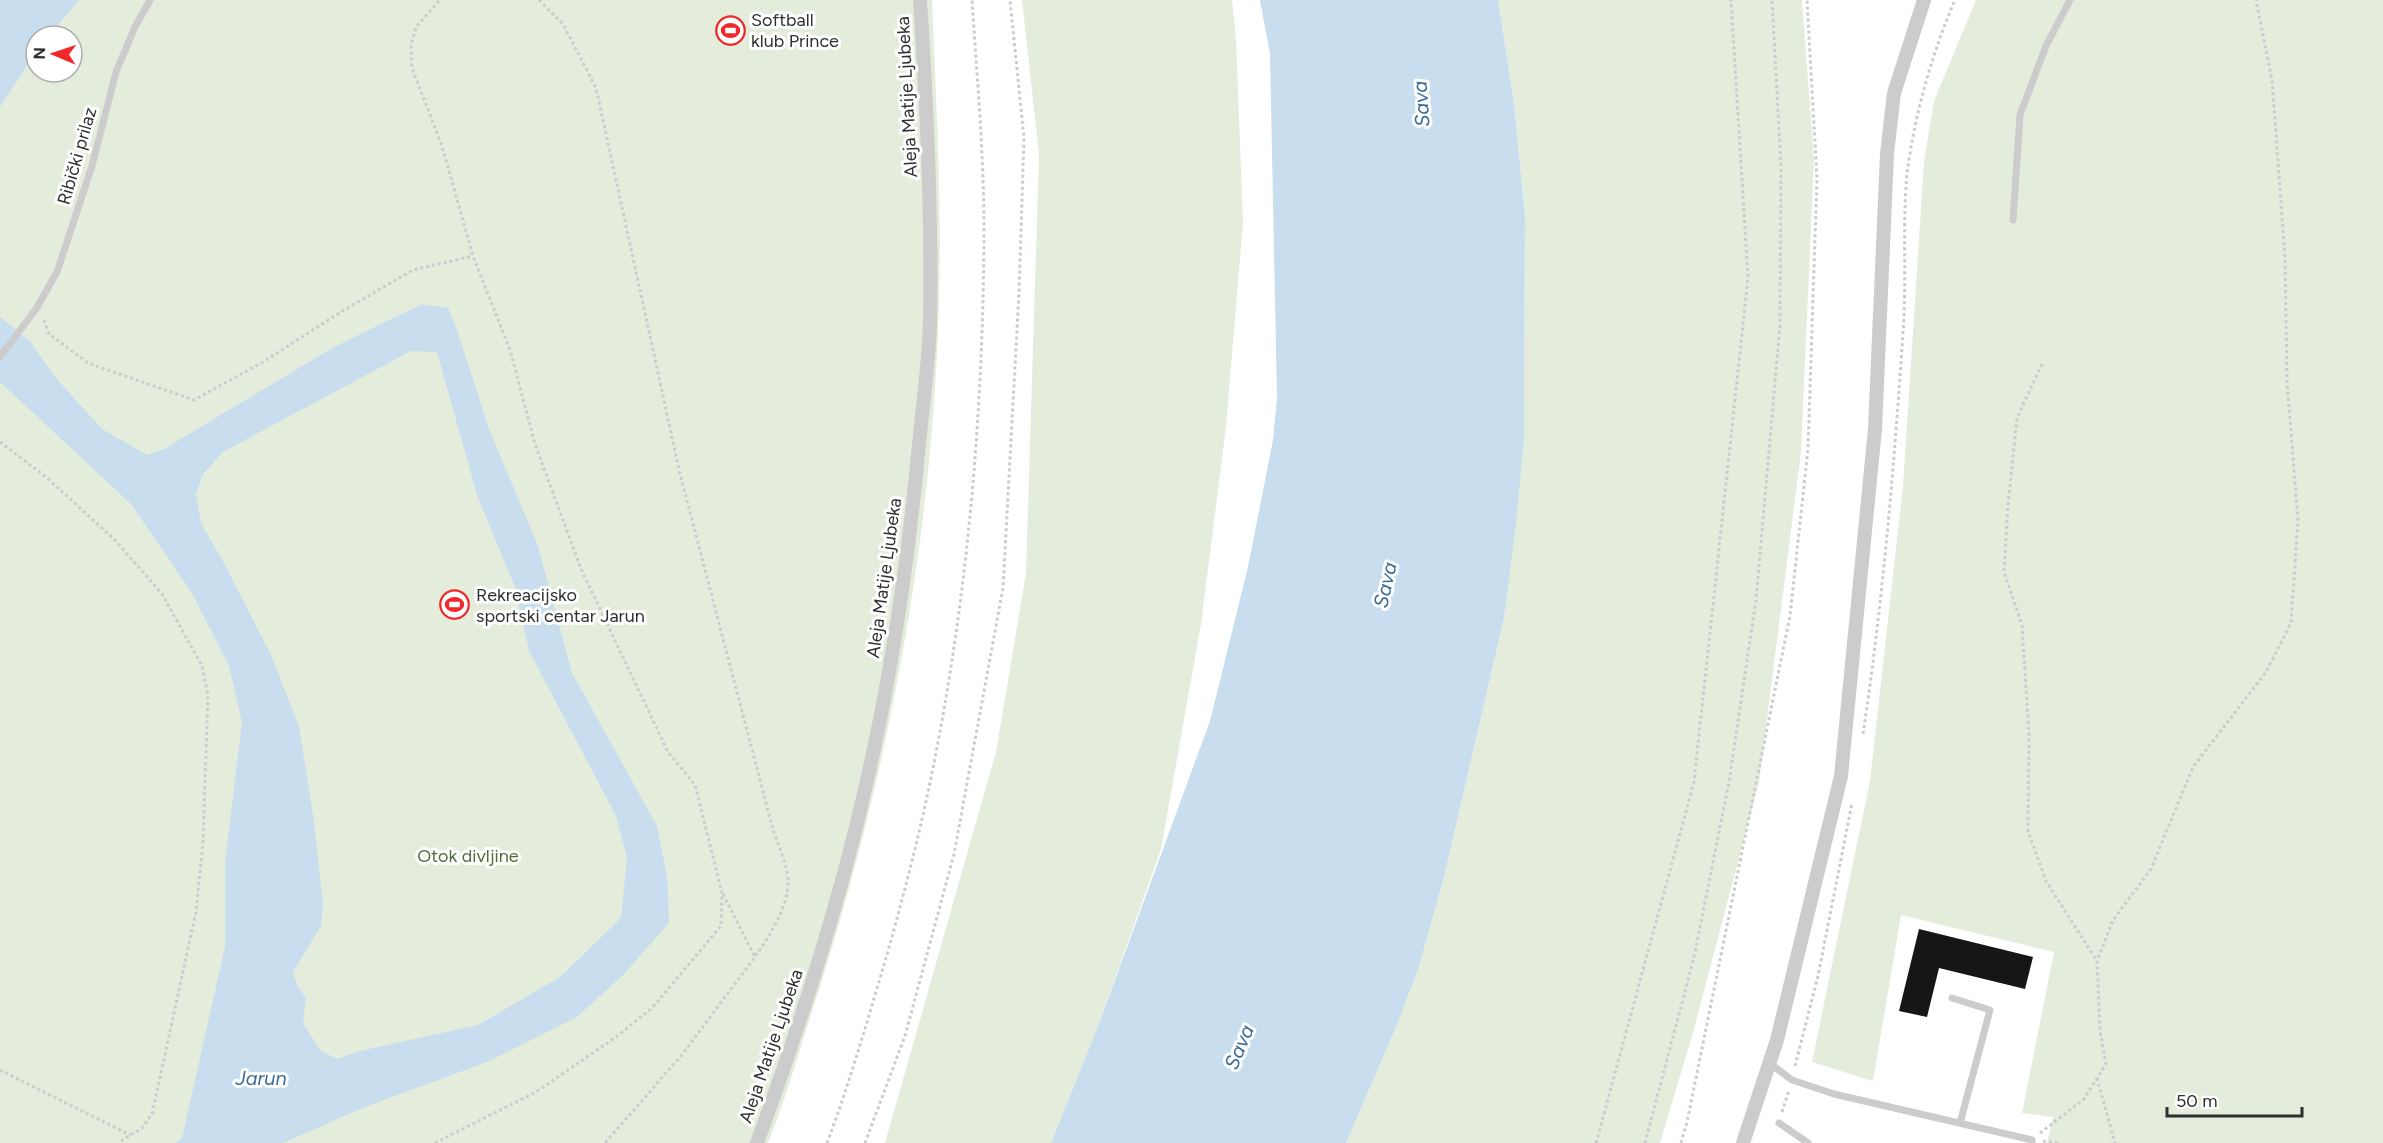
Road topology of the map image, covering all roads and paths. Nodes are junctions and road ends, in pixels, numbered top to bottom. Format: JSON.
{"nodes":[{"id":1,"x":150,"y":0,"type":"edge"},
{"id":2,"x":440,"y":0,"type":"edge"},
{"id":3,"x":539,"y":0,"type":"edge"},
{"id":4,"x":920,"y":0,"type":"edge"},
{"id":5,"x":972,"y":0,"type":"edge"},
{"id":6,"x":1010,"y":0,"type":"edge"},
{"id":7,"x":1731,"y":0,"type":"edge"},
{"id":8,"x":1772,"y":0,"type":"edge"},
{"id":9,"x":1807,"y":0,"type":"edge"},
{"id":10,"x":1924,"y":0,"type":"edge"},
{"id":11,"x":2070,"y":0,"type":"edge"},
{"id":12,"x":2256,"y":0,"type":"edge"},
{"id":13,"x":2013,"y":219,"type":"dead end"},
{"id":14,"x":473,"y":256,"type":"junction"},
{"id":15,"x":36,"y":309,"type":"junction"},
{"id":16,"x":0,"y":357,"type":"edge"},
{"id":17,"x":2042,"y":364,"type":"dead end"},
{"id":18,"x":0,"y":442,"type":"edge"},
{"id":19,"x":722,"y":893,"type":"junction"},
{"id":20,"x":755,"y":957,"type":"junction"},
{"id":21,"x":2097,"y":962,"type":"junction"},
{"id":22,"x":1952,"y":998,"type":"dead end"},
{"id":23,"x":1768,"y":1062,"type":"junction"},
{"id":24,"x":0,"y":1070,"type":"edge"},
{"id":25,"x":2097,"y":1078,"type":"junction"},
{"id":26,"x":1779,"y":1123,"type":"dead end"},
{"id":27,"x":1960,"y":1123,"type":"junction"},
{"id":28,"x":131,"y":1135,"type":"junction"},
{"id":29,"x":2032,"y":1141,"type":"edge"},
{"id":30,"x":118,"y":1143,"type":"edge"},
{"id":31,"x":435,"y":1143,"type":"edge"},
{"id":32,"x":605,"y":1143,"type":"edge"},
{"id":33,"x":757,"y":1143,"type":"edge"},
{"id":34,"x":827,"y":1143,"type":"edge"},
{"id":35,"x":865,"y":1143,"type":"edge"},
{"id":36,"x":1596,"y":1143,"type":"edge"},
{"id":37,"x":1645,"y":1143,"type":"edge"},
{"id":38,"x":1681,"y":1143,"type":"edge"},
{"id":39,"x":1743,"y":1143,"type":"edge"},
{"id":40,"x":1808,"y":1143,"type":"edge"},
{"id":41,"x":2115,"y":1143,"type":"edge"}],
"edges":[{"from":1,"to":15,"type":"lane","name":"Ribički prilaz"},
{"from":2,"to":14,"type":"path"},
{"from":3,"to":20,"type":"path"},
{"from":4,"to":33,"type":"street","name":"Aleja Matije Ljubeka"},
{"from":5,"to":34,"type":"path"},
{"from":6,"to":35,"type":"path"},
{"from":7,"to":36,"type":"path"},
{"from":8,"to":37,"type":"path"},
{"from":9,"to":38,"type":"path"},
{"from":10,"to":23,"type":"street"},
{"from":11,"to":13,"type":"lane"},
{"from":12,"to":21,"type":"path"},
{"from":14,"to":15,"type":"path"},
{"from":14,"to":19,"type":"path"},
{"from":15,"to":16,"type":"lane","name":"Ribički prilaz"},
{"from":17,"to":21,"type":"path"},
{"from":18,"to":28,"type":"path"},
{"from":19,"to":20,"type":"path"},
{"from":19,"to":31,"type":"path"},
{"from":20,"to":32,"type":"path"},
{"from":21,"to":25,"type":"path"},
{"from":22,"to":27,"type":"lane"},
{"from":23,"to":27,"type":"lane"},
{"from":23,"to":39,"type":"street"},
{"from":24,"to":28,"type":"path"},
{"from":25,"to":29,"type":"path"},
{"from":25,"to":41,"type":"path"},
{"from":26,"to":40,"type":"lane"},
{"from":27,"to":29,"type":"lane"},
{"from":28,"to":30,"type":"path"}]}
